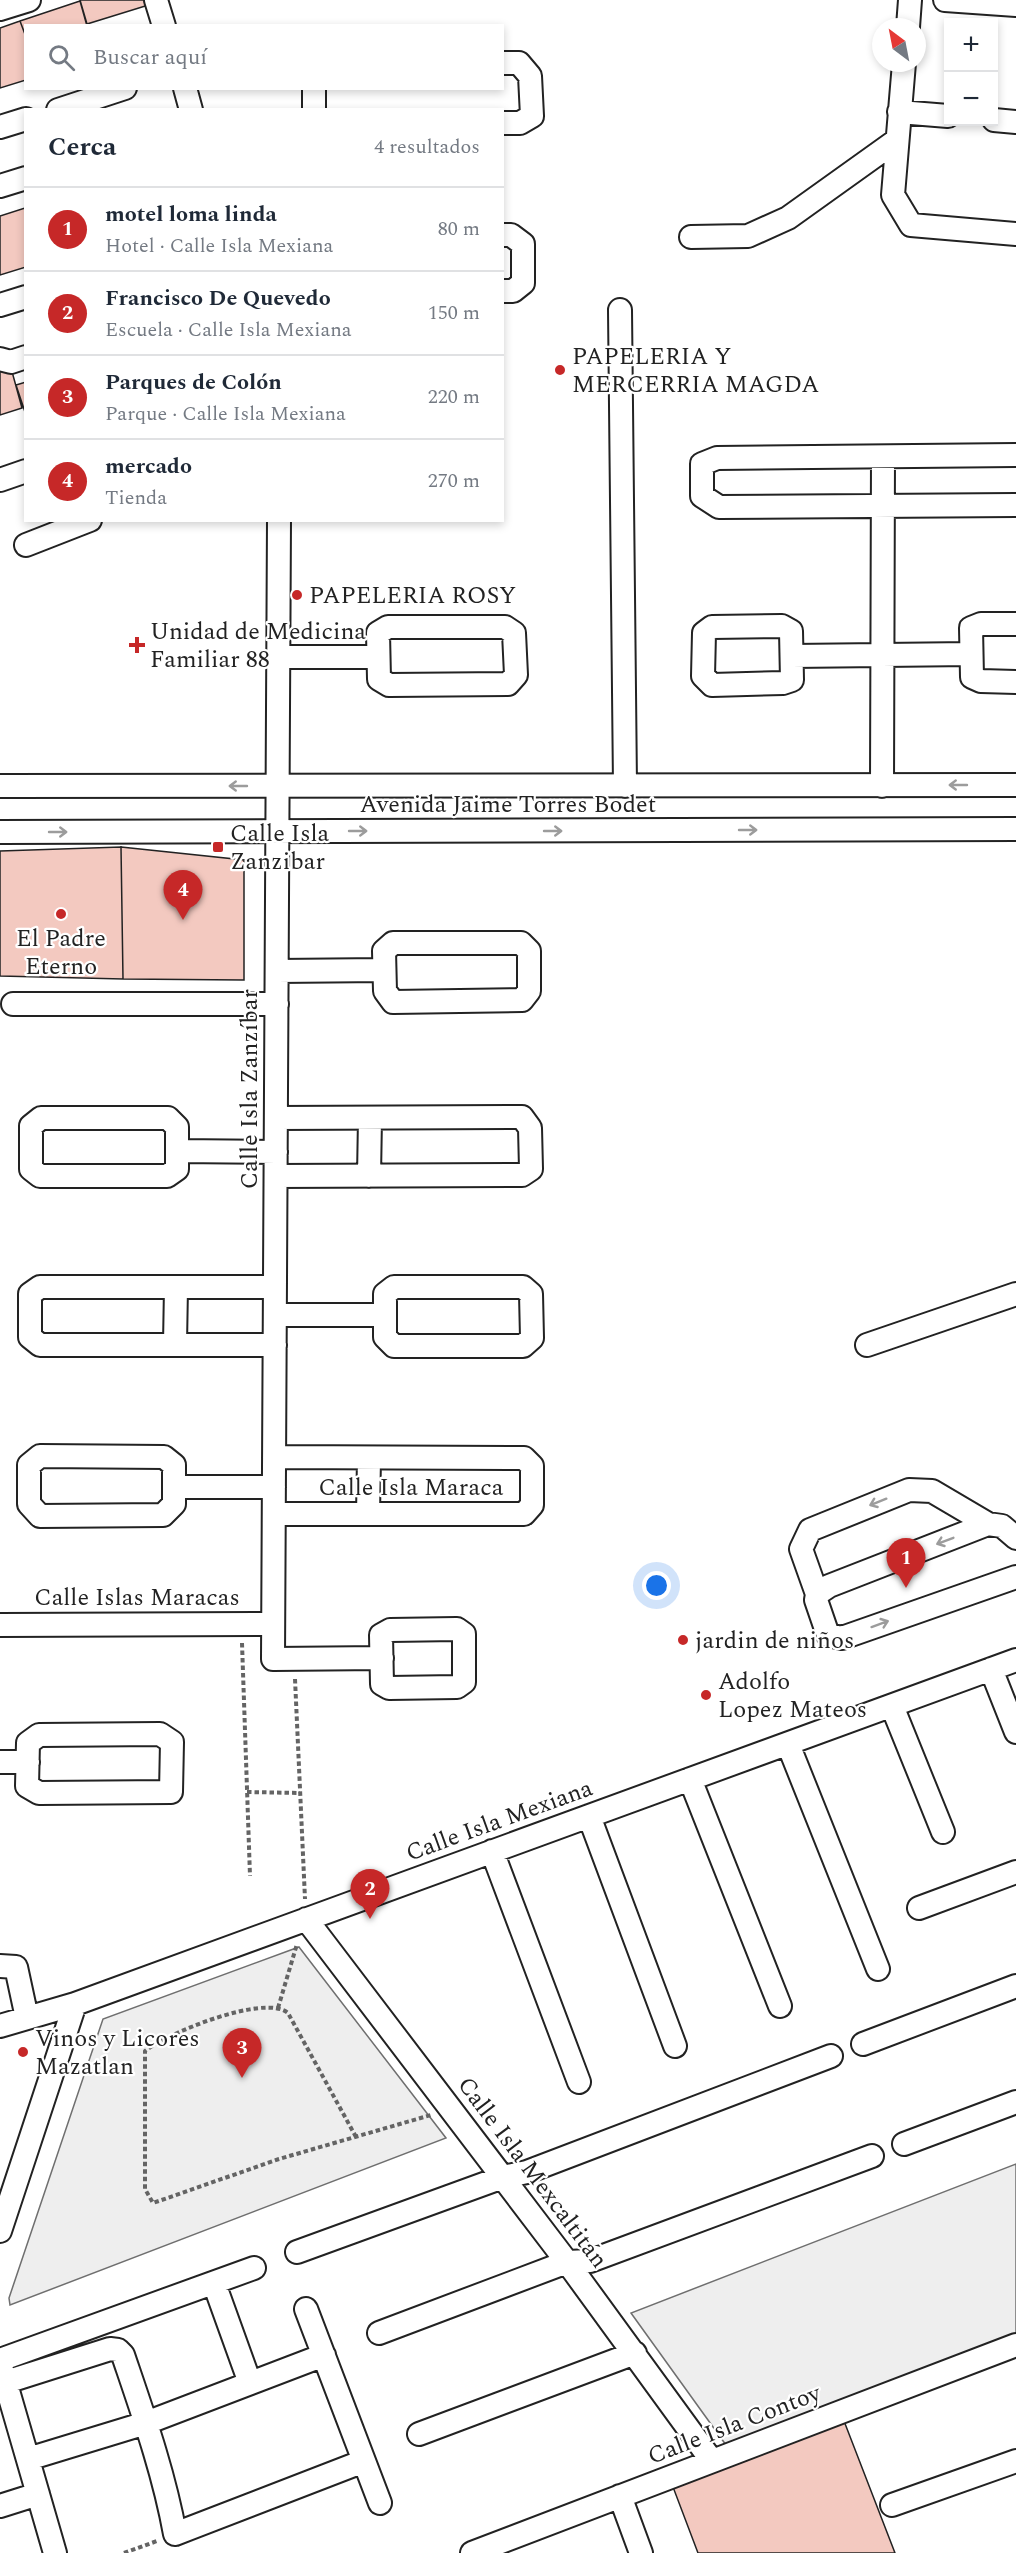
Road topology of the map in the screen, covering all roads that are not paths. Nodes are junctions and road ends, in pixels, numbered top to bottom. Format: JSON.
{"nodes":[{"id":1,"x":29,"y":0,"type":"edge"},
{"id":2,"x":156,"y":0,"type":"edge"},
{"id":3,"x":910,"y":0,"type":"edge"},
{"id":4,"x":945,"y":0,"type":"edge"},
{"id":5,"x":1016,"y":5,"type":"edge"},
{"id":6,"x":0,"y":9,"type":"edge"},
{"id":7,"x":909,"y":18,"type":"edge"},
{"id":8,"x":163,"y":24,"type":"edge"},
{"id":9,"x":504,"y":63,"type":"edge"},
{"id":10,"x":903,"y":72,"type":"edge"},
{"id":11,"x":120,"y":90,"type":"edge"},
{"id":12,"x":186,"y":90,"type":"edge"},
{"id":13,"x":314,"y":90,"type":"edge"},
{"id":14,"x":83,"y":106,"type":"edge"},
{"id":15,"x":191,"y":108,"type":"edge"},
{"id":16,"x":314,"y":108,"type":"edge"},
{"id":17,"x":899,"y":112,"type":"junction"},
{"id":18,"x":944,"y":116,"type":"edge"},
{"id":19,"x":998,"y":120,"type":"edge"},
{"id":20,"x":24,"y":121,"type":"edge"},
{"id":21,"x":1016,"y":122,"type":"edge"},
{"id":22,"x":504,"y":123,"type":"edge"},
{"id":23,"x":0,"y":128,"type":"edge"},
{"id":24,"x":897,"y":140,"type":"junction"},
{"id":25,"x":24,"y":179,"type":"edge"},
{"id":26,"x":0,"y":186,"type":"edge"},
{"id":27,"x":1016,"y":234,"type":"edge"},
{"id":28,"x":504,"y":235,"type":"edge"},
{"id":29,"x":691,"y":237,"type":"dead end"},
{"id":30,"x":504,"y":291,"type":"edge"},
{"id":31,"x":24,"y":298,"type":"edge"},
{"id":32,"x":0,"y":304,"type":"edge"},
{"id":33,"x":620,"y":310,"type":"dead end"},
{"id":34,"x":24,"y":358,"type":"edge"},
{"id":35,"x":0,"y":359,"type":"edge"},
{"id":36,"x":1016,"y":455,"type":"edge"},
{"id":37,"x":883,"y":457,"type":"junction"},
{"id":38,"x":24,"y":472,"type":"edge"},
{"id":39,"x":0,"y":480,"type":"edge"},
{"id":40,"x":883,"y":506,"type":"junction"},
{"id":41,"x":1016,"y":506,"type":"edge"},
{"id":42,"x":85,"y":522,"type":"edge"},
{"id":43,"x":279,"y":522,"type":"edge"},
{"id":44,"x":26,"y":545,"type":"dead end"},
{"id":45,"x":1016,"y":624,"type":"edge"},
{"id":46,"x":971,"y":654,"type":"junction"},
{"id":47,"x":882,"y":655,"type":"junction"},
{"id":48,"x":792,"y":656,"type":"dead end"},
{"id":49,"x":278,"y":657,"type":"junction"},
{"id":50,"x":378,"y":657,"type":"junction"},
{"id":51,"x":1016,"y":682,"type":"edge"},
{"id":52,"x":1016,"y":785,"type":"edge"},
{"id":53,"x":0,"y":786,"type":"edge"},
{"id":54,"x":278,"y":786,"type":"junction"},
{"id":55,"x":625,"y":786,"type":"junction"},
{"id":56,"x":882,"y":786,"type":"junction"},
{"id":57,"x":1016,"y":829,"type":"edge"},
{"id":58,"x":0,"y":832,"type":"edge"},
{"id":59,"x":278,"y":832,"type":"junction"},
{"id":60,"x":384,"y":970,"type":"junction"},
{"id":61,"x":277,"y":971,"type":"junction"},
{"id":62,"x":14,"y":1004,"type":"dead end"},
{"id":63,"x":277,"y":1004,"type":"junction"},
{"id":64,"x":276,"y":1118,"type":"junction"},
{"id":65,"x":370,"y":1118,"type":"junction"},
{"id":66,"x":177,"y":1152,"type":"junction"},
{"id":67,"x":276,"y":1152,"type":"junction"},
{"id":68,"x":276,"y":1176,"type":"junction"},
{"id":69,"x":369,"y":1176,"type":"junction"},
{"id":70,"x":176,"y":1287,"type":"junction"},
{"id":71,"x":275,"y":1287,"type":"junction"},
{"id":72,"x":1016,"y":1294,"type":"edge"},
{"id":73,"x":275,"y":1315,"type":"junction"},
{"id":74,"x":385,"y":1315,"type":"junction"},
{"id":75,"x":175,"y":1344,"type":"junction"},
{"id":76,"x":275,"y":1345,"type":"junction"},
{"id":77,"x":867,"y":1345,"type":"dead end"},
{"id":78,"x":274,"y":1457,"type":"junction"},
{"id":79,"x":369,"y":1458,"type":"junction"},
{"id":80,"x":174,"y":1487,"type":"junction"},
{"id":81,"x":274,"y":1487,"type":"junction"},
{"id":82,"x":274,"y":1514,"type":"junction"},
{"id":83,"x":368,"y":1514,"type":"junction"},
{"id":84,"x":988,"y":1524,"type":"junction"},
{"id":85,"x":1016,"y":1538,"type":"edge"},
{"id":86,"x":1016,"y":1577,"type":"edge"},
{"id":87,"x":817,"y":1594,"type":"junction"},
{"id":88,"x":273,"y":1624,"type":"junction"},
{"id":89,"x":0,"y":1625,"type":"edge"},
{"id":90,"x":382,"y":1658,"type":"dead end"},
{"id":91,"x":1016,"y":1660,"type":"edge"},
{"id":92,"x":991,"y":1669,"type":"junction"},
{"id":93,"x":892,"y":1706,"type":"junction"},
{"id":94,"x":1016,"y":1732,"type":"edge"},
{"id":95,"x":788,"y":1744,"type":"junction"},
{"id":96,"x":0,"y":1762,"type":"edge"},
{"id":97,"x":27,"y":1762,"type":"junction"},
{"id":98,"x":690,"y":1779,"type":"junction"},
{"id":99,"x":589,"y":1816,"type":"junction"},
{"id":100,"x":943,"y":1832,"type":"dead end"},
{"id":101,"x":492,"y":1851,"type":"junction"},
{"id":102,"x":1016,"y":1872,"type":"edge"},
{"id":103,"x":919,"y":1908,"type":"dead end"},
{"id":104,"x":306,"y":1919,"type":"junction"},
{"id":105,"x":0,"y":1966,"type":"edge"},
{"id":106,"x":878,"y":1969,"type":"dead end"},
{"id":107,"x":1016,"y":1986,"type":"edge"},
{"id":108,"x":75,"y":2004,"type":"junction"},
{"id":109,"x":780,"y":2006,"type":"dead end"},
{"id":110,"x":27,"y":2018,"type":"junction"},
{"id":111,"x":0,"y":2026,"type":"edge"},
{"id":112,"x":862,"y":2044,"type":"dead end"},
{"id":113,"x":675,"y":2046,"type":"dead end"},
{"id":114,"x":831,"y":2056,"type":"dead end"},
{"id":115,"x":579,"y":2082,"type":"dead end"},
{"id":116,"x":1016,"y":2102,"type":"edge"},
{"id":117,"x":904,"y":2144,"type":"dead end"},
{"id":118,"x":872,"y":2156,"type":"dead end"},
{"id":119,"x":23,"y":2168,"type":"junction"},
{"id":120,"x":0,"y":2173,"type":"edge"},
{"id":121,"x":503,"y":2177,"type":"junction"},
{"id":122,"x":0,"y":2230,"type":"edge"},
{"id":123,"x":297,"y":2252,"type":"dead end"},
{"id":124,"x":567,"y":2262,"type":"junction"},
{"id":125,"x":254,"y":2268,"type":"dead end"},
{"id":126,"x":214,"y":2283,"type":"junction"},
{"id":127,"x":306,"y":2309,"type":"dead end"},
{"id":128,"x":380,"y":2333,"type":"dead end"},
{"id":129,"x":1016,"y":2345,"type":"edge"},
{"id":130,"x":635,"y":2353,"type":"junction"},
{"id":131,"x":324,"y":2355,"type":"junction"},
{"id":132,"x":3,"y":2379,"type":"edge"},
{"id":133,"x":250,"y":2383,"type":"junction"},
{"id":134,"x":146,"y":2423,"type":"junction"},
{"id":135,"x":419,"y":2434,"type":"dead end"},
{"id":136,"x":28,"y":2459,"type":"junction"},
{"id":137,"x":364,"y":2461,"type":"junction"},
{"id":138,"x":712,"y":2461,"type":"junction"},
{"id":139,"x":1016,"y":2461,"type":"edge"},
{"id":140,"x":38,"y":2494,"type":"junction"},
{"id":141,"x":620,"y":2496,"type":"junction"},
{"id":142,"x":380,"y":2503,"type":"dead end"},
{"id":143,"x":0,"y":2505,"type":"edge"},
{"id":144,"x":892,"y":2505,"type":"dead end"},
{"id":145,"x":522,"y":2544,"type":"edge"},
{"id":146,"x":55,"y":2553,"type":"edge"},
{"id":147,"x":472,"y":2553,"type":"edge"},
{"id":148,"x":641,"y":2553,"type":"edge"}],
"edges":[{"from":1,"to":6,"type":"street"},
{"from":2,"to":8,"type":"street"},
{"from":3,"to":7,"type":"street"},
{"from":4,"to":5,"type":"street"},
{"from":9,"to":22,"type":"street"},
{"from":10,"to":17,"type":"street"},
{"from":11,"to":14,"type":"street"},
{"from":12,"to":15,"type":"street"},
{"from":13,"to":16,"type":"street"},
{"from":17,"to":18,"type":"street"},
{"from":17,"to":24,"type":"street"},
{"from":19,"to":21,"type":"street"},
{"from":20,"to":23,"type":"street"},
{"from":24,"to":27,"type":"street"},
{"from":24,"to":29,"type":"street"},
{"from":25,"to":26,"type":"street"},
{"from":28,"to":30,"type":"street"},
{"from":31,"to":32,"type":"street"},
{"from":33,"to":55,"type":"street"},
{"from":34,"to":35,"type":"street"},
{"from":36,"to":37,"type":"street"},
{"from":37,"to":40,"type":"street"},
{"from":37,"to":40,"type":"street"},
{"from":38,"to":39,"type":"street"},
{"from":40,"to":41,"type":"street"},
{"from":40,"to":47,"type":"street"},
{"from":42,"to":44,"type":"street"},
{"from":43,"to":49,"type":"street","name":"Calle Isla Zanzíbar"},
{"from":45,"to":46,"type":"street"},
{"from":46,"to":47,"type":"street"},
{"from":46,"to":51,"type":"street"},
{"from":47,"to":48,"type":"street"},
{"from":47,"to":56,"type":"street"},
{"from":49,"to":50,"type":"street"},
{"from":49,"to":54,"type":"street","name":"Calle Isla Zanzíbar"},
{"from":50,"to":50,"type":"street"},
{"from":52,"to":56,"type":"street","name":"Avenida Jaime Torres Bodet","one_way":true},
{"from":54,"to":53,"type":"street","name":"Avenida Jaime Torres Bodet","one_way":true},
{"from":54,"to":55,"type":"street","name":"Avenida Jaime Torres Bodet"},
{"from":54,"to":59,"type":"street","name":"Calle Isla Zanzíbar"},
{"from":55,"to":56,"type":"street","name":"Avenida Jaime Torres Bodet"},
{"from":59,"to":57,"type":"street","name":"Avenida Jaime Torres Bodet","one_way":true},
{"from":58,"to":59,"type":"street","name":"Avenida Jaime Torres Bodet","one_way":true},
{"from":59,"to":61,"type":"street","name":"Calle Isla Zanzíbar"},
{"from":60,"to":60,"type":"street"},
{"from":60,"to":61,"type":"street"},
{"from":61,"to":63,"type":"street","name":"Calle Isla Zanzíbar"},
{"from":62,"to":63,"type":"street"},
{"from":63,"to":64,"type":"street","name":"Calle Isla Zanzíbar"},
{"from":64,"to":65,"type":"street"},
{"from":64,"to":67,"type":"street","name":"Calle Isla Zanzíbar"},
{"from":65,"to":69,"type":"street"},
{"from":65,"to":69,"type":"street"},
{"from":66,"to":66,"type":"street"},
{"from":66,"to":67,"type":"street"},
{"from":67,"to":68,"type":"street","name":"Calle Isla Zanzíbar"},
{"from":68,"to":69,"type":"street"},
{"from":68,"to":71,"type":"street","name":"Calle Isla Zanzíbar"},
{"from":70,"to":71,"type":"street"},
{"from":70,"to":75,"type":"street"},
{"from":70,"to":75,"type":"street"},
{"from":71,"to":73,"type":"street","name":"Calle Isla Zanzíbar"},
{"from":72,"to":77,"type":"street"},
{"from":73,"to":74,"type":"street"},
{"from":73,"to":76,"type":"street","name":"Calle Isla Zanzíbar"},
{"from":74,"to":74,"type":"street"},
{"from":75,"to":76,"type":"street"},
{"from":76,"to":78,"type":"street","name":"Calle Isla Zanzíbar"},
{"from":78,"to":79,"type":"street","name":"Calle Isla Maraca"},
{"from":78,"to":81,"type":"street","name":"Calle Isla Zanzíbar"},
{"from":79,"to":83,"type":"street"},
{"from":79,"to":83,"type":"street","name":"Calle Isla Maraca"},
{"from":80,"to":80,"type":"street"},
{"from":80,"to":81,"type":"street"},
{"from":81,"to":82,"type":"street","name":"Calle Isla Zanzíbar"},
{"from":82,"to":83,"type":"street","name":"Calle Isla Maraca"},
{"from":82,"to":88,"type":"street","name":"Calle Isla Zanzíbar"},
{"from":84,"to":85,"type":"street"},
{"from":84,"to":87,"type":"street","one_way":true},
{"from":84,"to":87,"type":"street","one_way":true},
{"from":87,"to":86,"type":"street","one_way":true},
{"from":88,"to":89,"type":"street","name":"Calle Islas Maracas"},
{"from":88,"to":90,"type":"street","name":"Calle Isla Zanzíbar"},
{"from":91,"to":92,"type":"street","name":"Calle Isla Mexiana"},
{"from":92,"to":93,"type":"street","name":"Calle Isla Mexiana"},
{"from":92,"to":94,"type":"street"},
{"from":93,"to":95,"type":"street","name":"Calle Isla Mexiana"},
{"from":93,"to":100,"type":"street"},
{"from":95,"to":98,"type":"street","name":"Calle Isla Mexiana"},
{"from":95,"to":106,"type":"street"},
{"from":96,"to":97,"type":"street"},
{"from":97,"to":97,"type":"street"},
{"from":98,"to":99,"type":"street","name":"Calle Isla Mexiana"},
{"from":98,"to":109,"type":"street"},
{"from":99,"to":101,"type":"street","name":"Calle Isla Mexiana"},
{"from":99,"to":113,"type":"street"},
{"from":101,"to":104,"type":"street","name":"Calle Isla Mexiana"},
{"from":101,"to":115,"type":"street"},
{"from":102,"to":103,"type":"street"},
{"from":104,"to":108,"type":"street","name":"Calle Isla Mexiana"},
{"from":104,"to":121,"type":"street","name":"Calle Isla Mexcaltitán"},
{"from":105,"to":110,"type":"street"},
{"from":107,"to":112,"type":"street"},
{"from":108,"to":110,"type":"street","name":"Calle Isla Mexiana"},
{"from":108,"to":119,"type":"street"},
{"from":110,"to":111,"type":"street","name":"Calle Isla Mexiana"},
{"from":114,"to":121,"type":"street"},
{"from":116,"to":117,"type":"street"},
{"from":118,"to":124,"type":"street"},
{"from":119,"to":120,"type":"street"},
{"from":119,"to":122,"type":"street"},
{"from":121,"to":123,"type":"street"},
{"from":121,"to":124,"type":"street","name":"Calle Isla Mexcaltitán"},
{"from":124,"to":128,"type":"street"},
{"from":124,"to":130,"type":"street","name":"Calle Isla Mexcaltitán"},
{"from":125,"to":126,"type":"street"},
{"from":126,"to":132,"type":"street"},
{"from":126,"to":133,"type":"street"},
{"from":127,"to":131,"type":"street"},
{"from":129,"to":138,"type":"street","name":"Calle Isla Contoy"},
{"from":130,"to":135,"type":"street"},
{"from":130,"to":138,"type":"street","name":"Calle Isla Mexcaltitán"},
{"from":131,"to":133,"type":"street"},
{"from":131,"to":137,"type":"street"},
{"from":132,"to":134,"type":"street"},
{"from":132,"to":136,"type":"street"},
{"from":133,"to":134,"type":"street"},
{"from":134,"to":136,"type":"street"},
{"from":134,"to":137,"type":"street"},
{"from":136,"to":140,"type":"street"},
{"from":137,"to":142,"type":"street"},
{"from":138,"to":141,"type":"street","name":"Calle Isla Contoy"},
{"from":139,"to":144,"type":"street"},
{"from":140,"to":143,"type":"street"},
{"from":140,"to":146,"type":"street"},
{"from":141,"to":145,"type":"street","name":"Calle Isla Contoy"},
{"from":141,"to":148,"type":"street"},
{"from":145,"to":147,"type":"street","name":"Calle Isla Contoy"}]}
